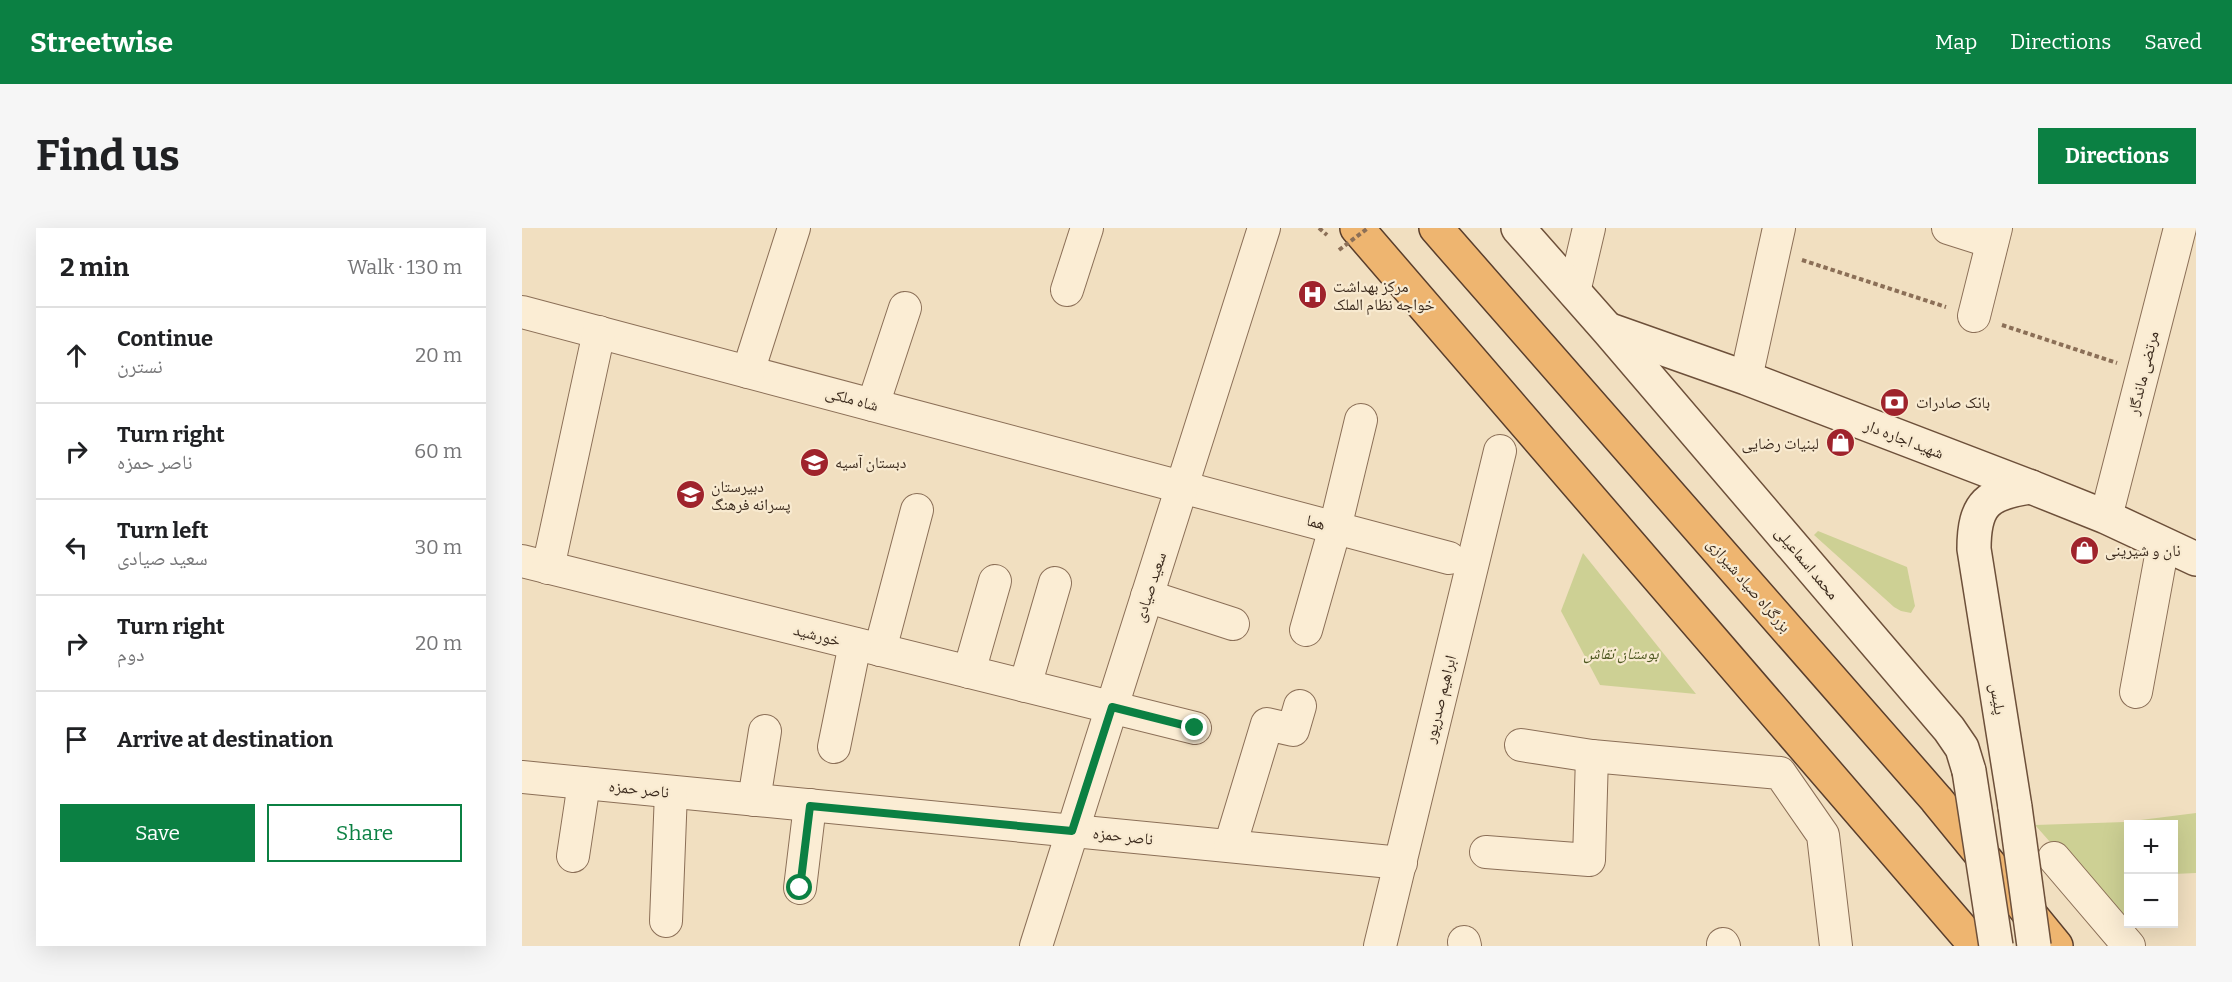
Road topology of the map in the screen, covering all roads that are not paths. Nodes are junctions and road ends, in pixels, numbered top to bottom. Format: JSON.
{"nodes":[{"id":1,"x":794,"y":228,"type":"edge"},
{"id":2,"x":1087,"y":228,"type":"edge"},
{"id":3,"x":1264,"y":228,"type":"edge"},
{"id":4,"x":1436,"y":228,"type":"edge"},
{"id":5,"x":1518,"y":228,"type":"edge"},
{"id":6,"x":1589,"y":228,"type":"edge"},
{"id":7,"x":1779,"y":228,"type":"edge"},
{"id":8,"x":1948,"y":228,"type":"edge"},
{"id":9,"x":2180,"y":228,"type":"edge"},
{"id":10,"x":1994,"y":235,"type":"edge"},
{"id":11,"x":1348,"y":239,"type":"edge"},
{"id":12,"x":1067,"y":290,"type":"dead end"},
{"id":13,"x":1574,"y":292,"type":"junction"},
{"id":14,"x":904,"y":308,"type":"dead end"},
{"id":15,"x":522,"y":312,"type":"edge"},
{"id":16,"x":1974,"y":316,"type":"dead end"},
{"id":17,"x":1608,"y":330,"type":"junction"},
{"id":18,"x":599,"y":332,"type":"junction"},
{"id":19,"x":748,"y":372,"type":"junction"},
{"id":20,"x":1746,"y":378,"type":"junction"},
{"id":21,"x":873,"y":405,"type":"junction"},
{"id":22,"x":1360,"y":420,"type":"dead end"},
{"id":23,"x":1500,"y":451,"type":"dead end"},
{"id":24,"x":1182,"y":487,"type":"junction"},
{"id":25,"x":2031,"y":487,"type":"junction"},
{"id":26,"x":917,"y":510,"type":"dead end"},
{"id":27,"x":2106,"y":517,"type":"junction"},
{"id":28,"x":1335,"y":528,"type":"junction"},
{"id":29,"x":2163,"y":545,"type":"junction"},
{"id":30,"x":1449,"y":558,"type":"dead end"},
{"id":31,"x":2196,"y":559,"type":"edge"},
{"id":32,"x":535,"y":565,"type":"edge"},
{"id":33,"x":995,"y":580,"type":"dead end"},
{"id":34,"x":1055,"y":583,"type":"dead end"},
{"id":35,"x":1147,"y":596,"type":"junction"},
{"id":36,"x":1233,"y":624,"type":"dead end"},
{"id":37,"x":1306,"y":630,"type":"dead end"},
{"id":38,"x":868,"y":647,"type":"junction"},
{"id":39,"x":969,"y":672,"type":"junction"},
{"id":40,"x":1025,"y":686,"type":"junction"},
{"id":41,"x":2136,"y":692,"type":"dead end"},
{"id":42,"x":1300,"y":706,"type":"dead end"},
{"id":43,"x":1112,"y":707,"type":"junction"},
{"id":44,"x":1195,"y":728,"type":"dead end"},
{"id":45,"x":765,"y":731,"type":"dead end"},
{"id":46,"x":1521,"y":745,"type":"dead end"},
{"id":47,"x":834,"y":747,"type":"dead end"},
{"id":48,"x":1592,"y":756,"type":"junction"},
{"id":49,"x":522,"y":777,"type":"edge"},
{"id":50,"x":584,"y":783,"type":"junction"},
{"id":51,"x":670,"y":792,"type":"junction"},
{"id":52,"x":754,"y":800,"type":"junction"},
{"id":53,"x":810,"y":806,"type":"junction"},
{"id":54,"x":1072,"y":831,"type":"junction"},
{"id":55,"x":1230,"y":846,"type":"junction"},
{"id":56,"x":1486,"y":852,"type":"dead end"},
{"id":57,"x":573,"y":856,"type":"dead end"},
{"id":58,"x":2054,"y":858,"type":"dead end"},
{"id":59,"x":1401,"y":863,"type":"junction"},
{"id":60,"x":800,"y":888,"type":"dead end"},
{"id":61,"x":666,"y":921,"type":"dead end"},
{"id":62,"x":1036,"y":946,"type":"edge"},
{"id":63,"x":1380,"y":946,"type":"edge"},
{"id":64,"x":1836,"y":946,"type":"edge"},
{"id":65,"x":1976,"y":946,"type":"edge"},
{"id":66,"x":1996,"y":946,"type":"edge"},
{"id":67,"x":2034,"y":946,"type":"edge"},
{"id":68,"x":2056,"y":946,"type":"edge"},
{"id":69,"x":2129,"y":946,"type":"edge"}],
"edges":[{"from":1,"to":19,"type":"street"},
{"from":2,"to":12,"type":"street"},
{"from":3,"to":24,"type":"street","name":"سعید صیادی"},
{"from":4,"to":68,"type":"highway","name":"بزرگراه صیاد شیرازی"},
{"from":5,"to":13,"type":"main road","name":"محمد اسماعیلی"},
{"from":6,"to":13,"type":"street"},
{"from":7,"to":20,"type":"street"},
{"from":8,"to":10,"type":"street"},
{"from":9,"to":27,"type":"street","name":"مرتضی ماندگار"},
{"from":10,"to":16,"type":"street"},
{"from":11,"to":65,"type":"highway"},
{"from":13,"to":17,"type":"main road","name":"محمد اسماعیلی"},
{"from":14,"to":21,"type":"street"},
{"from":15,"to":18,"type":"street","name":"شاه ملکی"},
{"from":17,"to":20,"type":"main road","name":"شهید اجاره دار"},
{"from":17,"to":66,"type":"main road","name":"محمد اسماعیلی","bridge":true},
{"from":18,"to":19,"type":"street","name":"شاه ملکی"},
{"from":18,"to":32,"type":"street"},
{"from":19,"to":21,"type":"street","name":"شاه ملکی"},
{"from":20,"to":25,"type":"main road","name":"شهید اجاره دار"},
{"from":21,"to":24,"type":"street","name":"شاه ملکی"},
{"from":22,"to":28,"type":"street"},
{"from":23,"to":59,"type":"street","name":"ابراهیم صدرپور"},
{"from":24,"to":28,"type":"street","name":"هما"},
{"from":24,"to":35,"type":"street","name":"سعید صیادی"},
{"from":25,"to":27,"type":"main road","name":"شهید اجاره دار"},
{"from":25,"to":67,"type":"main road","name":"پلیس","bridge":true},
{"from":26,"to":38,"type":"street"},
{"from":27,"to":29,"type":"main road","name":"شهید اجاره دار"},
{"from":28,"to":30,"type":"street","name":"هما"},
{"from":28,"to":37,"type":"street"},
{"from":29,"to":31,"type":"main road","name":"شهید اجاره دار"},
{"from":29,"to":41,"type":"street"},
{"from":32,"to":38,"type":"street","name":"خورشید"},
{"from":33,"to":39,"type":"street"},
{"from":34,"to":40,"type":"street"},
{"from":35,"to":36,"type":"street"},
{"from":35,"to":43,"type":"street","name":"سعید صیادی"},
{"from":38,"to":39,"type":"street","name":"خورشید"},
{"from":38,"to":47,"type":"street"},
{"from":39,"to":40,"type":"street","name":"خورشید"},
{"from":40,"to":43,"type":"street","name":"خورشید"},
{"from":42,"to":55,"type":"street"},
{"from":43,"to":44,"type":"street","name":"خورشید"},
{"from":43,"to":54,"type":"street","name":"سعید صیادی"},
{"from":45,"to":52,"type":"street"},
{"from":46,"to":48,"type":"street"},
{"from":48,"to":56,"type":"street"},
{"from":48,"to":64,"type":"street"},
{"from":49,"to":50,"type":"street","name":"ناصر حمزه"},
{"from":50,"to":51,"type":"street","name":"ناصر حمزه"},
{"from":50,"to":57,"type":"street"},
{"from":51,"to":52,"type":"street","name":"ناصر حمزه"},
{"from":51,"to":61,"type":"street"},
{"from":52,"to":53,"type":"street","name":"ناصر حمزه"},
{"from":53,"to":54,"type":"street","name":"ناصر حمزه"},
{"from":53,"to":60,"type":"street"},
{"from":54,"to":55,"type":"street","name":"ناصر حمزه"},
{"from":54,"to":62,"type":"street","name":"سعید صیادی"},
{"from":55,"to":59,"type":"street","name":"ناصر حمزه"},
{"from":58,"to":69,"type":"street"},
{"from":59,"to":63,"type":"street","name":"ابراهیم صدرپور"}]}
